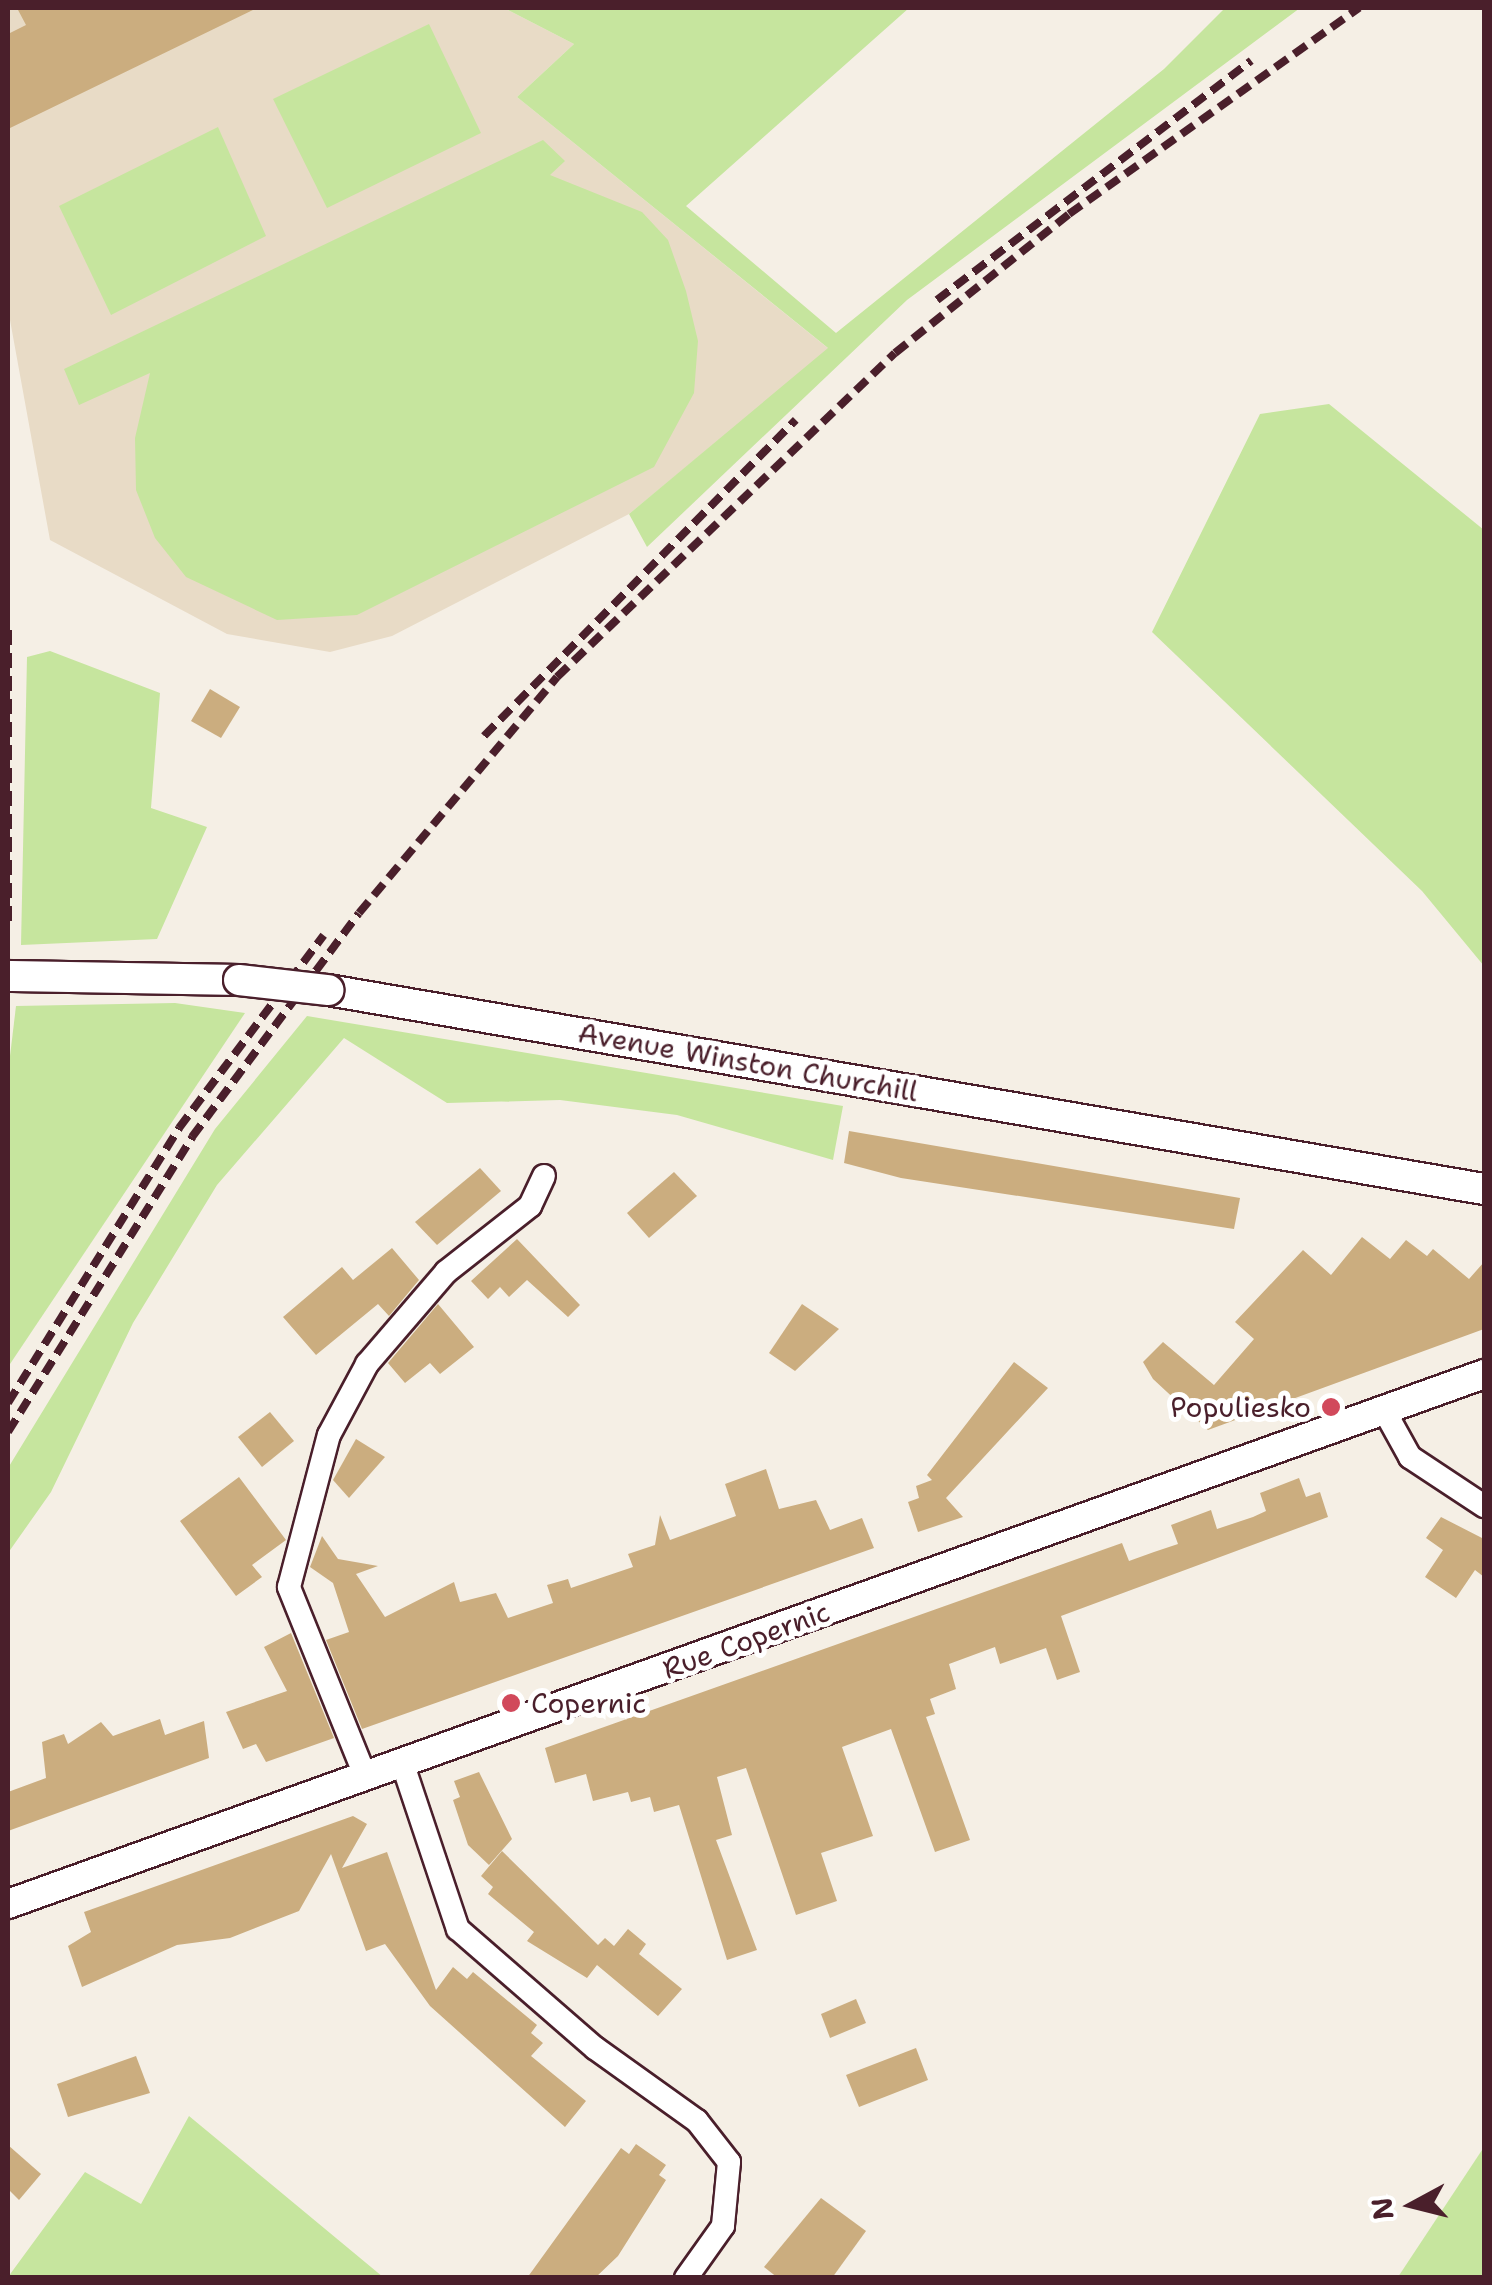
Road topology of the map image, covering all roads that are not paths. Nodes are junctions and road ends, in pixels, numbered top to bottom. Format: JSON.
{"nodes":[{"id":1,"x":16,"y":976,"type":"edge"},
{"id":2,"x":544,"y":1176,"type":"dead end"},
{"id":3,"x":1484,"y":1189,"type":"edge"},
{"id":4,"x":1484,"y":1374,"type":"edge"},
{"id":5,"x":1384,"y":1410,"type":"junction"},
{"id":6,"x":1484,"y":1506,"type":"edge"},
{"id":7,"x":403,"y":1764,"type":"junction"},
{"id":8,"x":366,"y":1778,"type":"junction"},
{"id":9,"x":8,"y":1904,"type":"edge"},
{"id":10,"x":686,"y":2278,"type":"edge"}],
"edges":[{"from":1,"to":3,"type":"main road","name":"Avenue Winston Churchill","bridge":true},
{"from":2,"to":8,"type":"street"},
{"from":4,"to":5,"type":"street","name":"Rue Copernic"},
{"from":5,"to":6,"type":"street"},
{"from":5,"to":7,"type":"street","name":"Rue Copernic"},
{"from":7,"to":8,"type":"street","name":"Rue Copernic"},
{"from":7,"to":10,"type":"street"},
{"from":8,"to":9,"type":"street","name":"Rue Copernic"}]}
